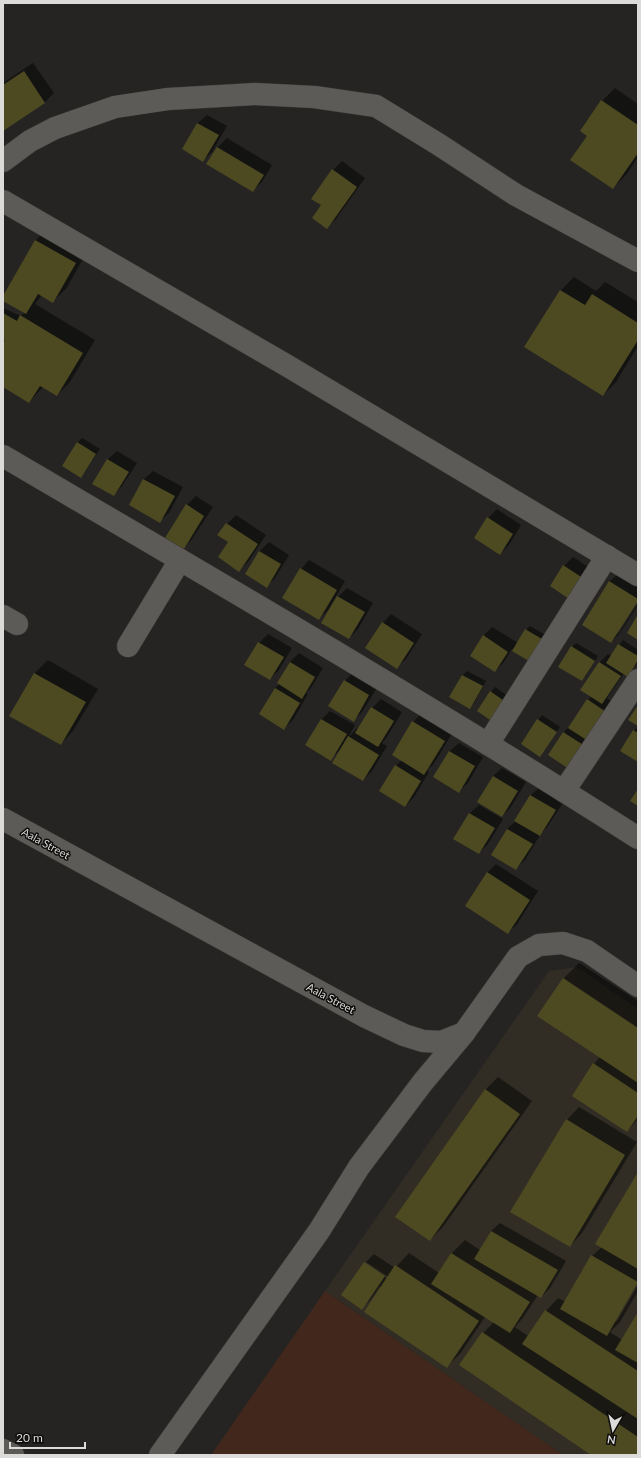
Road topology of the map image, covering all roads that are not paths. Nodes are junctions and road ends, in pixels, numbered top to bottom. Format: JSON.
{"nodes":[{"id":1,"x":3,"y":161,"type":"edge"},
{"id":2,"x":3,"y":201,"type":"edge"},
{"id":3,"x":638,"y":261,"type":"edge"},
{"id":4,"x":3,"y":456,"type":"edge"},
{"id":5,"x":607,"y":556,"type":"junction"},
{"id":6,"x":180,"y":560,"type":"junction"},
{"id":7,"x":638,"y":575,"type":"edge"},
{"id":8,"x":128,"y":646,"type":"dead end"},
{"id":9,"x":638,"y":680,"type":"edge"},
{"id":10,"x":488,"y":744,"type":"junction"},
{"id":11,"x":564,"y":791,"type":"junction"},
{"id":12,"x":3,"y":819,"type":"edge"},
{"id":13,"x":638,"y":838,"type":"edge"},
{"id":14,"x":638,"y":986,"type":"edge"},
{"id":15,"x":464,"y":1033,"type":"junction"},
{"id":16,"x":3,"y":1450,"type":"edge"},
{"id":17,"x":13,"y":1455,"type":"edge"},
{"id":18,"x":160,"y":1455,"type":"edge"}],
"edges":[{"from":1,"to":3,"type":"street"},
{"from":2,"to":5,"type":"street"},
{"from":4,"to":6,"type":"street"},
{"from":5,"to":7,"type":"street"},
{"from":5,"to":10,"type":"street"},
{"from":6,"to":8,"type":"street"},
{"from":6,"to":10,"type":"street"},
{"from":9,"to":11,"type":"street"},
{"from":10,"to":11,"type":"street"},
{"from":11,"to":13,"type":"street"},
{"from":12,"to":15,"type":"street","name":"Aala Street"},
{"from":14,"to":15,"type":"street"},
{"from":15,"to":18,"type":"street"},
{"from":16,"to":17,"type":"street"}]}
